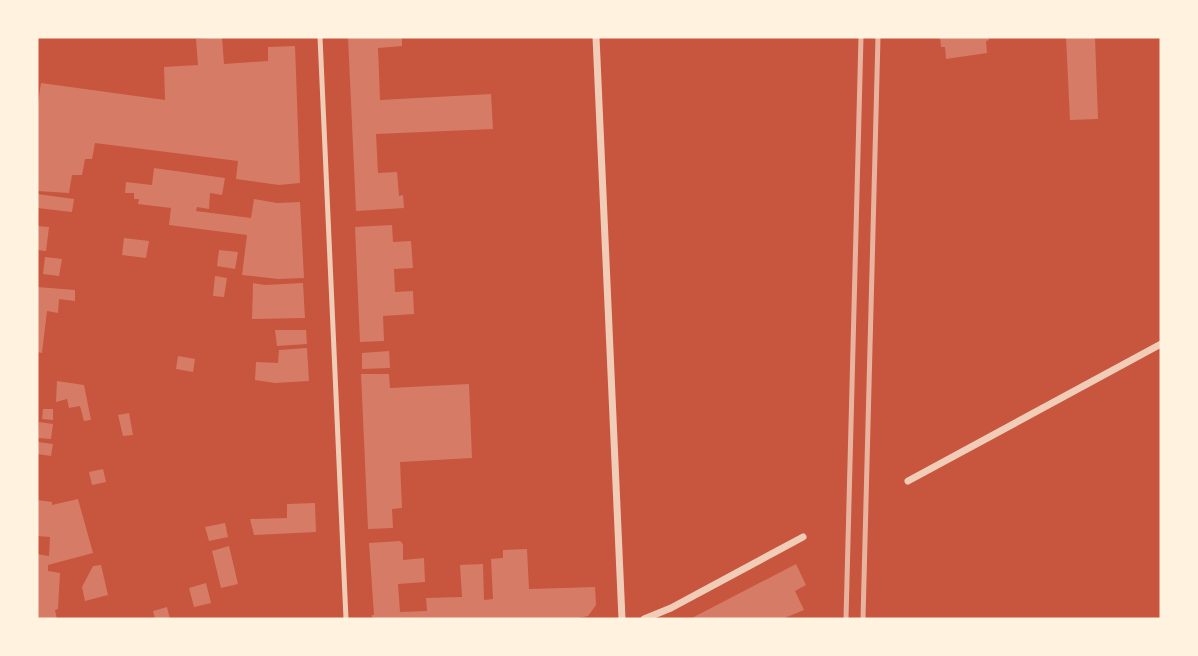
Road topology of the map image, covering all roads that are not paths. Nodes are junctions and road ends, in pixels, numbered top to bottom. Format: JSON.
{"nodes":[{"id":1,"x":320,"y":37,"type":"edge"},
{"id":2,"x":596,"y":37,"type":"edge"},
{"id":3,"x":1161,"y":344,"type":"edge"},
{"id":4,"x":908,"y":481,"type":"dead end"},
{"id":5,"x":803,"y":537,"type":"dead end"},
{"id":6,"x":346,"y":619,"type":"edge"},
{"id":7,"x":622,"y":619,"type":"edge"},
{"id":8,"x":644,"y":619,"type":"edge"}],
"edges":[{"from":1,"to":6,"type":"lane"},
{"from":2,"to":7,"type":"street"},
{"from":3,"to":4,"type":"street"},
{"from":5,"to":8,"type":"street"}]}
